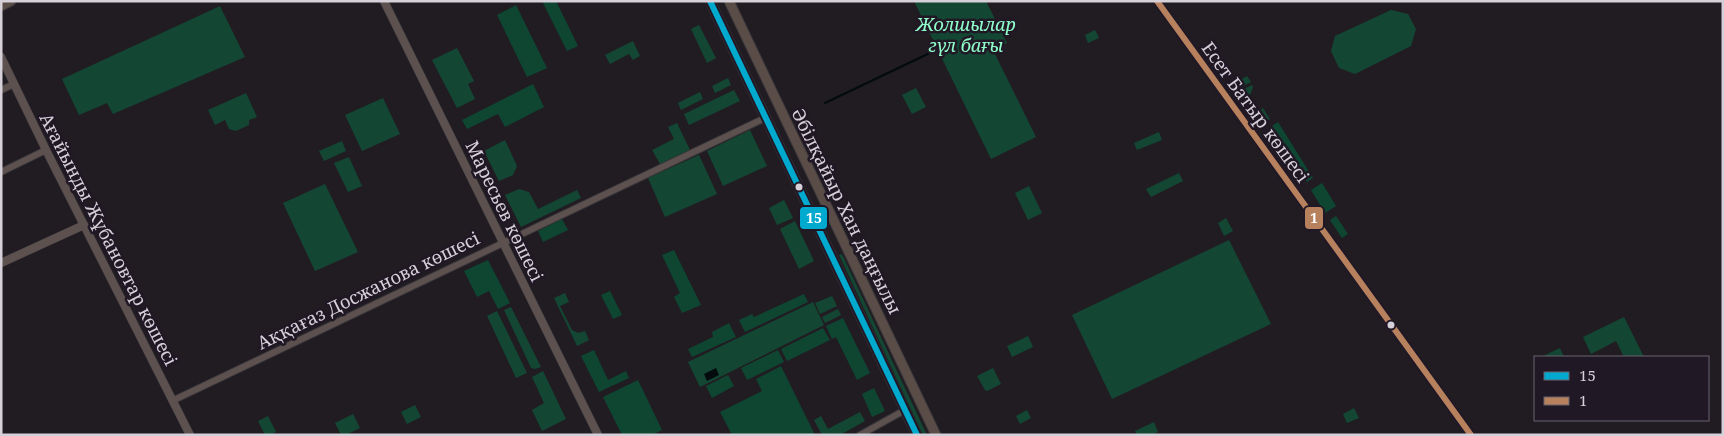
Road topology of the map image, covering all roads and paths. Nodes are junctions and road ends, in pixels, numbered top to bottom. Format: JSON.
{"nodes":[{"id":1,"x":11,"y":1,"type":"edge"},
{"id":2,"x":384,"y":1,"type":"edge"},
{"id":3,"x":710,"y":1,"type":"edge"},
{"id":4,"x":1158,"y":1,"type":"edge"},
{"id":5,"x":730,"y":2,"type":"edge"},
{"id":6,"x":1,"y":6,"type":"edge"},
{"id":7,"x":714,"y":11,"type":"junction"},
{"id":8,"x":1,"y":57,"type":"edge"},
{"id":9,"x":14,"y":84,"type":"junction"},
{"id":10,"x":1,"y":90,"type":"edge"},
{"id":11,"x":765,"y":118,"type":"junction"},
{"id":12,"x":46,"y":150,"type":"junction"},
{"id":13,"x":1,"y":172,"type":"edge"},
{"id":14,"x":84,"y":225,"type":"junction"},
{"id":15,"x":843,"y":241,"type":"junction"},
{"id":16,"x":503,"y":242,"type":"junction"},
{"id":17,"x":828,"y":248,"type":"junction"},
{"id":18,"x":1,"y":263,"type":"edge"},
{"id":19,"x":174,"y":400,"type":"junction"},
{"id":20,"x":905,"y":410,"type":"junction"},
{"id":21,"x":190,"y":435,"type":"edge"},
{"id":22,"x":598,"y":435,"type":"edge"},
{"id":23,"x":860,"y":435,"type":"edge"},
{"id":24,"x":917,"y":435,"type":"edge"},
{"id":25,"x":936,"y":435,"type":"edge"},
{"id":26,"x":1471,"y":435,"type":"edge"}],
"edges":[{"from":1,"to":6,"type":"main road"},
{"from":2,"to":16,"type":"street","name":"Маресьев көшесі"},
{"from":3,"to":7,"type":"main road","name":"Әбілқайыр Хан даңғылы"},
{"from":4,"to":26,"type":"street","name":"Есет Батыр көшесі"},
{"from":5,"to":7,"type":"main road"},
{"from":5,"to":15,"type":"main road","name":"Әбілқайыр Хан даңғылы"},
{"from":7,"to":11,"type":"main road","name":"Әбілқайыр Хан даңғылы"},
{"from":8,"to":9,"type":"street","name":"Ағайынды Жұбановтар көшесі"},
{"from":9,"to":10,"type":"street"},
{"from":9,"to":12,"type":"street","name":"Ағайынды Жұбановтар көшесі"},
{"from":11,"to":16,"type":"street","name":"Аққағаз Досжанова көшесі"},
{"from":11,"to":17,"type":"main road","name":"Әбілқайыр Хан даңғылы"},
{"from":12,"to":13,"type":"street"},
{"from":12,"to":14,"type":"street","name":"Ағайынды Жұбановтар көшесі"},
{"from":14,"to":18,"type":"street"},
{"from":14,"to":19,"type":"street","name":"Ағайынды Жұбановтар көшесі"},
{"from":15,"to":17,"type":"main road"},
{"from":15,"to":25,"type":"main road","name":"Әбілқайыр Хан даңғылы"},
{"from":16,"to":19,"type":"street","name":"Аққағаз Досжанова көшесі"},
{"from":16,"to":22,"type":"street","name":"Маресьев көшесі"},
{"from":17,"to":20,"type":"main road","name":"Әбілқайыр Хан даңғылы"},
{"from":19,"to":21,"type":"street","name":"Ағайынды Жұбановтар көшесі"},
{"from":20,"to":23,"type":"street"},
{"from":20,"to":24,"type":"main road","name":"Әбілқайыр Хан даңғылы"}]}
